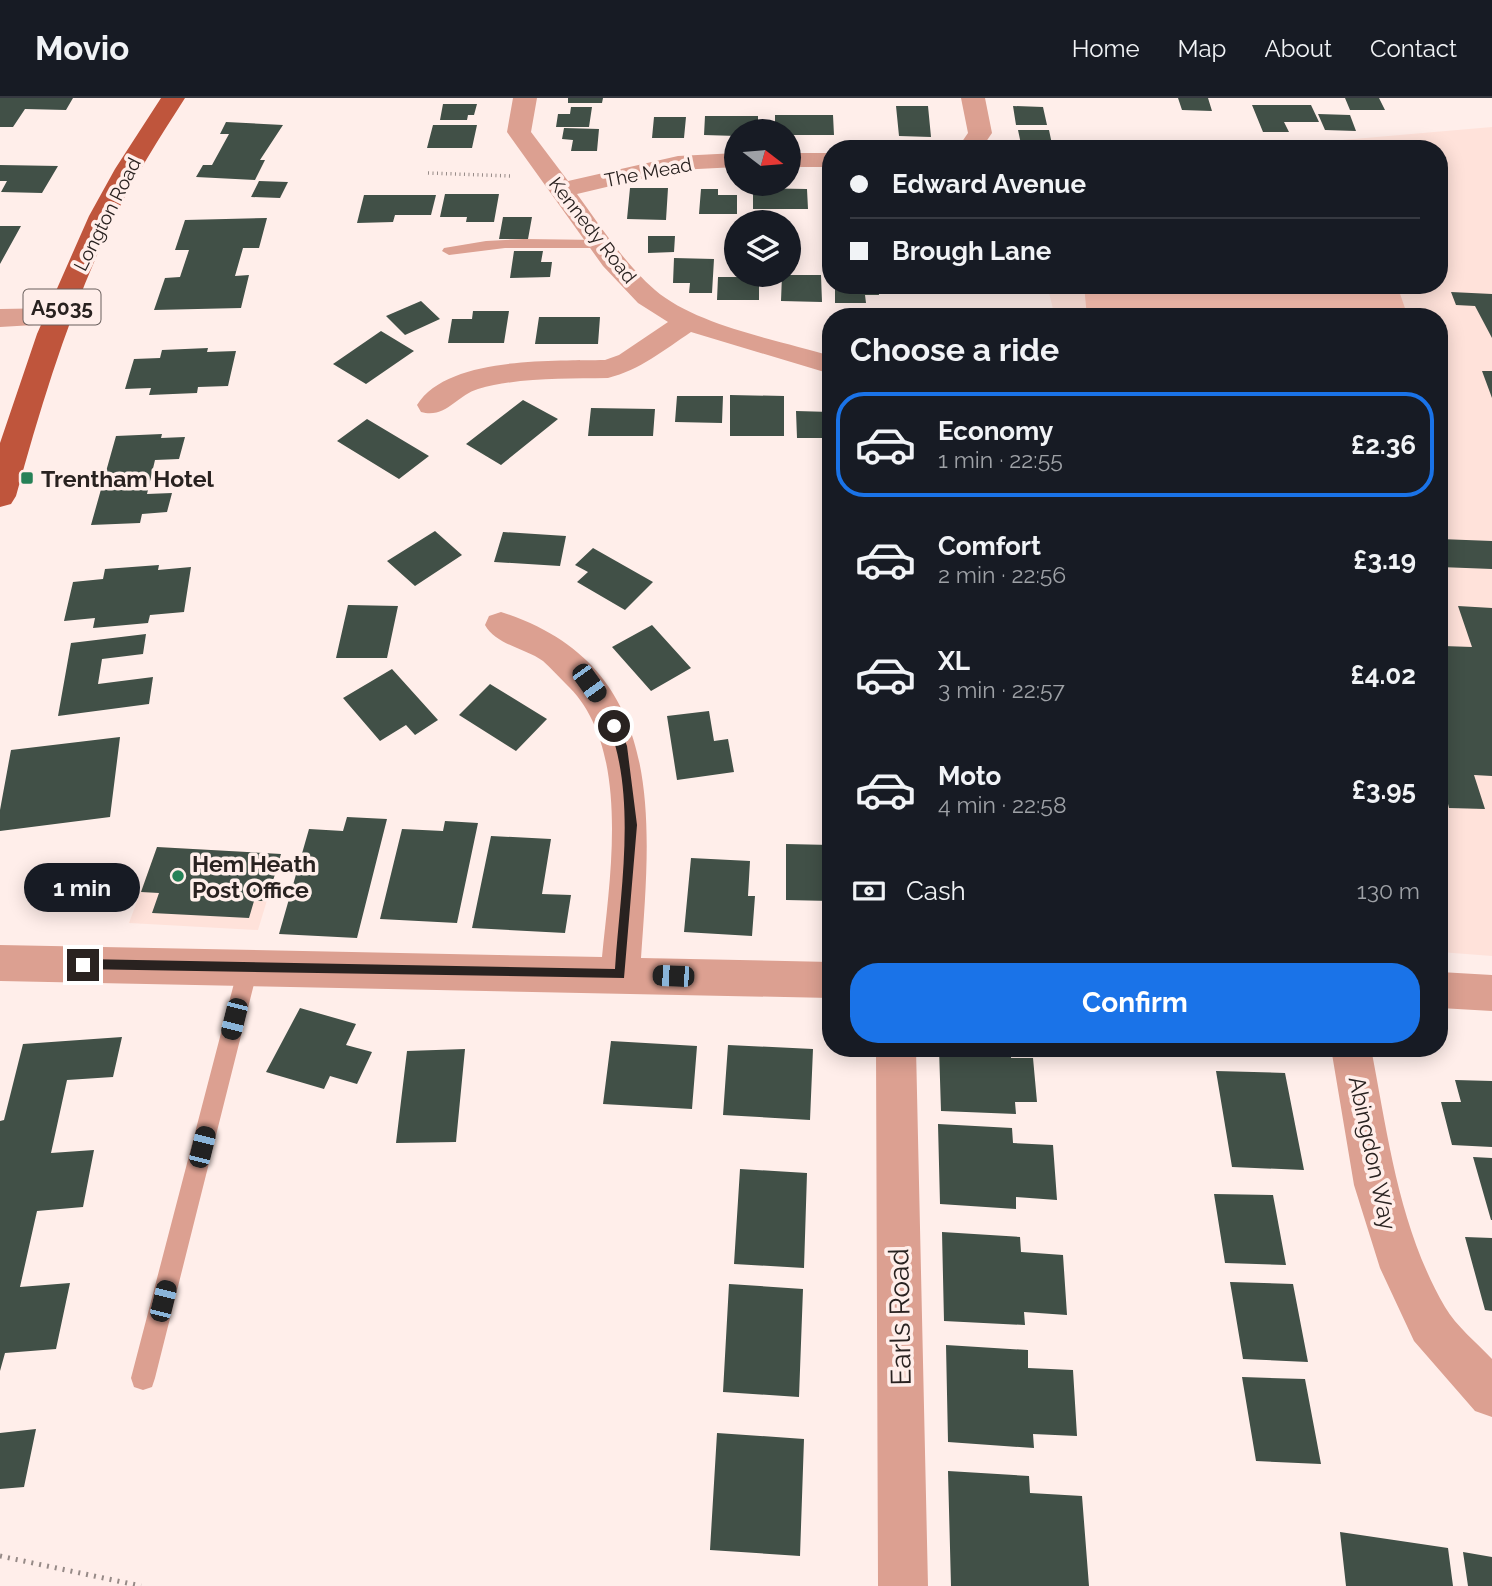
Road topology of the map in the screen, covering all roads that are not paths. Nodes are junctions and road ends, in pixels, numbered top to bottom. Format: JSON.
{"nodes":[{"id":1,"x":173,"y":98,"type":"edge"},
{"id":2,"x":525,"y":98,"type":"edge"},
{"id":3,"x":973,"y":98,"type":"edge"},
{"id":4,"x":975,"y":140,"type":"edge"},
{"id":5,"x":802,"y":160,"type":"edge"},
{"id":6,"x":822,"y":160,"type":"edge"},
{"id":7,"x":724,"y":161,"type":"edge"},
{"id":8,"x":556,"y":184,"type":"junction"},
{"id":9,"x":600,"y":244,"type":"junction"},
{"id":10,"x":449,"y":251,"type":"dead end"},
{"id":11,"x":58,"y":317,"type":"junction"},
{"id":12,"x":0,"y":318,"type":"edge"},
{"id":13,"x":687,"y":323,"type":"junction"},
{"id":14,"x":822,"y":362,"type":"edge"},
{"id":15,"x":431,"y":405,"type":"dead end"},
{"id":16,"x":0,"y":496,"type":"edge"},
{"id":17,"x":500,"y":625,"type":"dead end"},
{"id":18,"x":0,"y":963,"type":"edge"},
{"id":19,"x":248,"y":968,"type":"junction"},
{"id":20,"x":620,"y":974,"type":"junction"},
{"id":21,"x":822,"y":980,"type":"edge"},
{"id":22,"x":1448,"y":990,"type":"edge"},
{"id":23,"x":1492,"y":993,"type":"edge"},
{"id":24,"x":896,"y":1057,"type":"edge"},
{"id":25,"x":1353,"y":1057,"type":"edge"},
{"id":26,"x":143,"y":1378,"type":"dead end"},
{"id":27,"x":1492,"y":1394,"type":"edge"},
{"id":28,"x":903,"y":1586,"type":"edge"}],
"edges":[{"from":1,"to":11,"type":"main road","name":"Longton Road","number":"A5035"},
{"from":2,"to":8,"type":"street","name":"Kennedy Road"},
{"from":3,"to":4,"type":"street"},
{"from":5,"to":6,"type":"street"},
{"from":7,"to":8,"type":"street","name":"The Mead"},
{"from":8,"to":9,"type":"street","name":"Kennedy Road"},
{"from":9,"to":10,"type":"lane"},
{"from":9,"to":13,"type":"street","name":"Kennedy Road"},
{"from":11,"to":12,"type":"street"},
{"from":11,"to":16,"type":"main road","name":"Longton Road","number":"A5035"},
{"from":13,"to":14,"type":"street","name":"Kennedy Road"},
{"from":13,"to":15,"type":"street"},
{"from":17,"to":20,"type":"street"},
{"from":18,"to":19,"type":"street"},
{"from":19,"to":20,"type":"street"},
{"from":19,"to":26,"type":"lane"},
{"from":20,"to":21,"type":"street"},
{"from":22,"to":23,"type":"street"},
{"from":24,"to":28,"type":"street","name":"Earls Road"},
{"from":25,"to":27,"type":"street","name":"Abingdon Way"}]}
